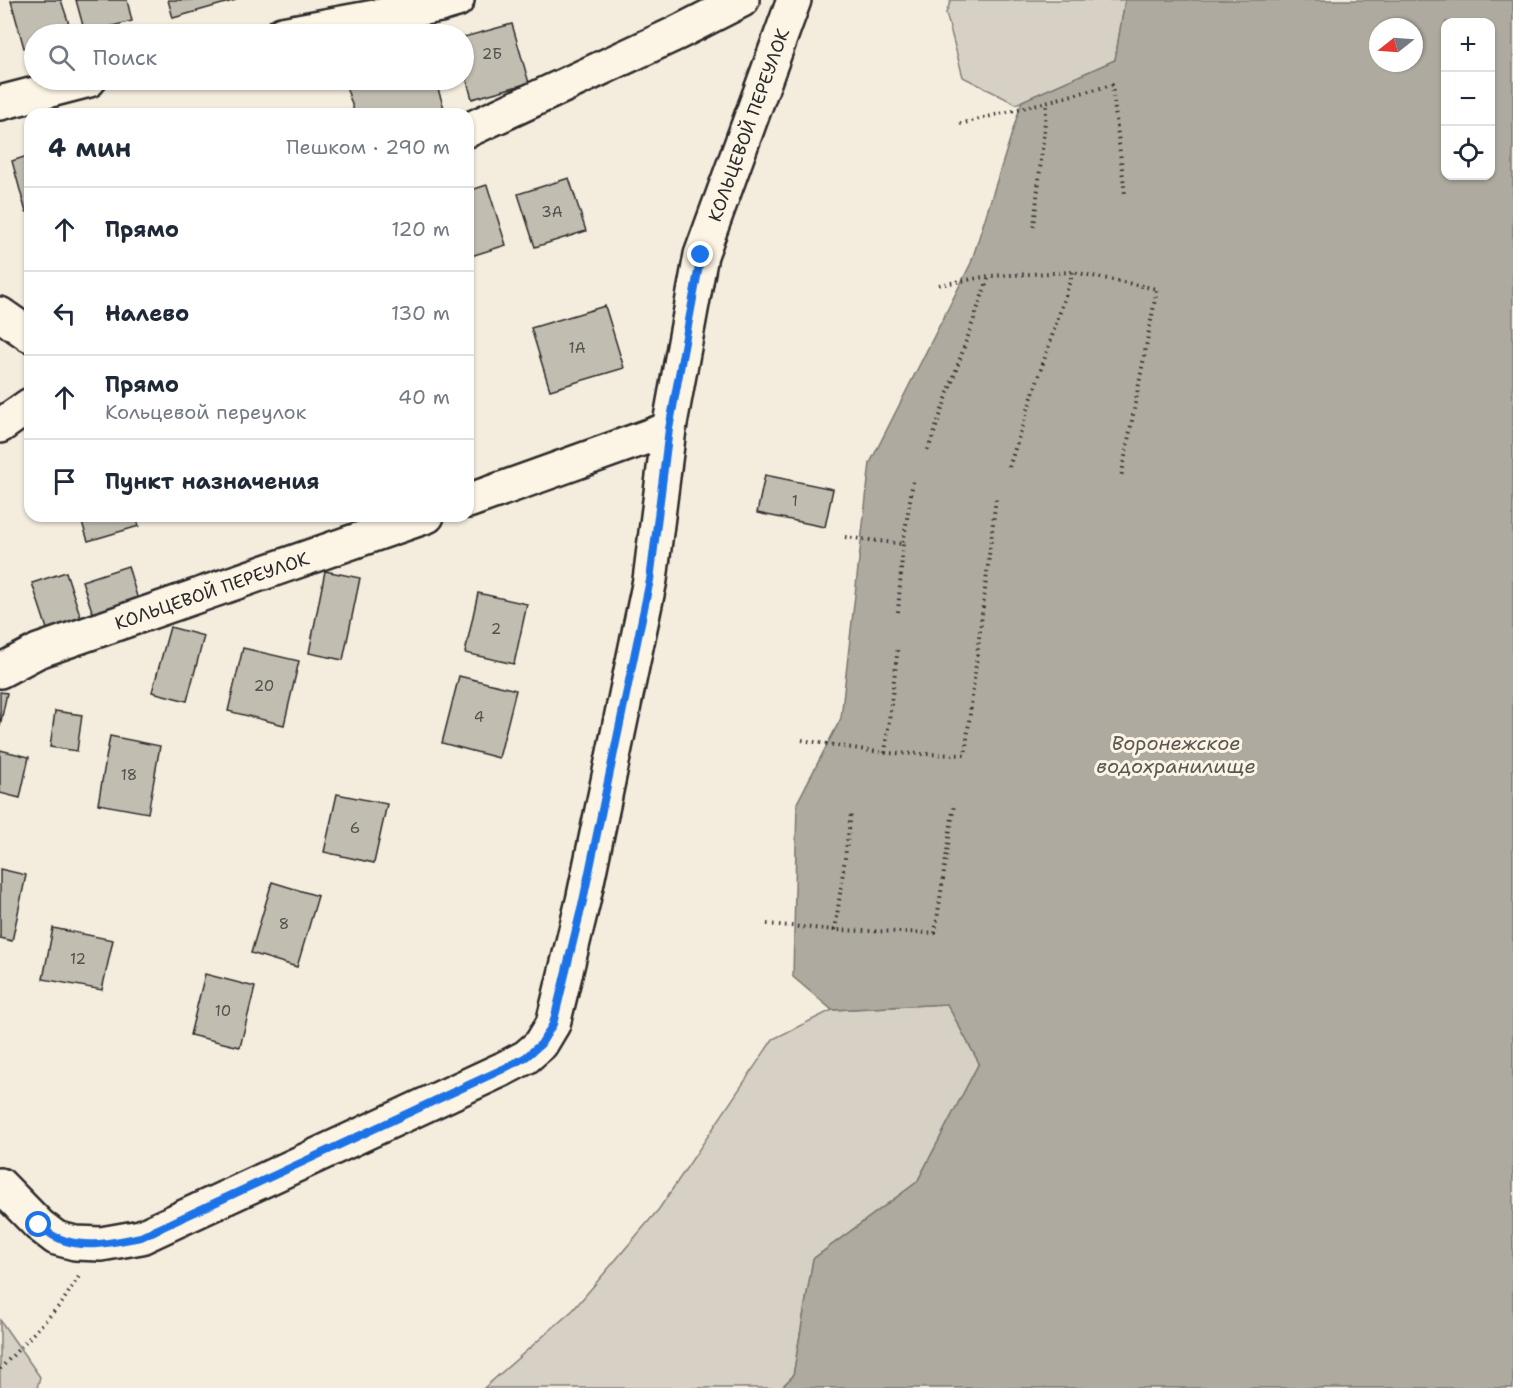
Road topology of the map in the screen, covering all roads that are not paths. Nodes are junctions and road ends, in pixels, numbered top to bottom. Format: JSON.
{"nodes":[{"id":1,"x":457,"y":0,"type":"edge"},
{"id":2,"x":742,"y":0,"type":"edge"},
{"id":3,"x":795,"y":0,"type":"edge"},
{"id":4,"x":336,"y":24,"type":"edge"},
{"id":5,"x":50,"y":90,"type":"edge"},
{"id":6,"x":0,"y":103,"type":"edge"},
{"id":7,"x":474,"y":127,"type":"edge"},
{"id":8,"x":0,"y":314,"type":"edge"},
{"id":9,"x":24,"y":331,"type":"edge"},
{"id":10,"x":24,"y":409,"type":"edge"},
{"id":11,"x":0,"y":426,"type":"edge"},
{"id":12,"x":669,"y":429,"type":"junction"},
{"id":13,"x":474,"y":499,"type":"edge"},
{"id":14,"x":410,"y":522,"type":"edge"},
{"id":15,"x":0,"y":672,"type":"edge"},
{"id":16,"x":0,"y":1185,"type":"edge"}],
"edges":[{"from":1,"to":4,"type":"street"},
{"from":2,"to":7,"type":"street"},
{"from":3,"to":12,"type":"street","name":"КОЛЬЦЕВОЙ ПЕРЕУЛОК"},
{"from":5,"to":6,"type":"street"},
{"from":8,"to":9,"type":"street"},
{"from":10,"to":11,"type":"street"},
{"from":12,"to":13,"type":"street"},
{"from":12,"to":16,"type":"street","name":"КОЛЬЦЕВОЙ ПЕРЕУЛОК"},
{"from":14,"to":15,"type":"street","name":"КОЛЬЦЕВОЙ ПЕРЕУЛОК"}]}
